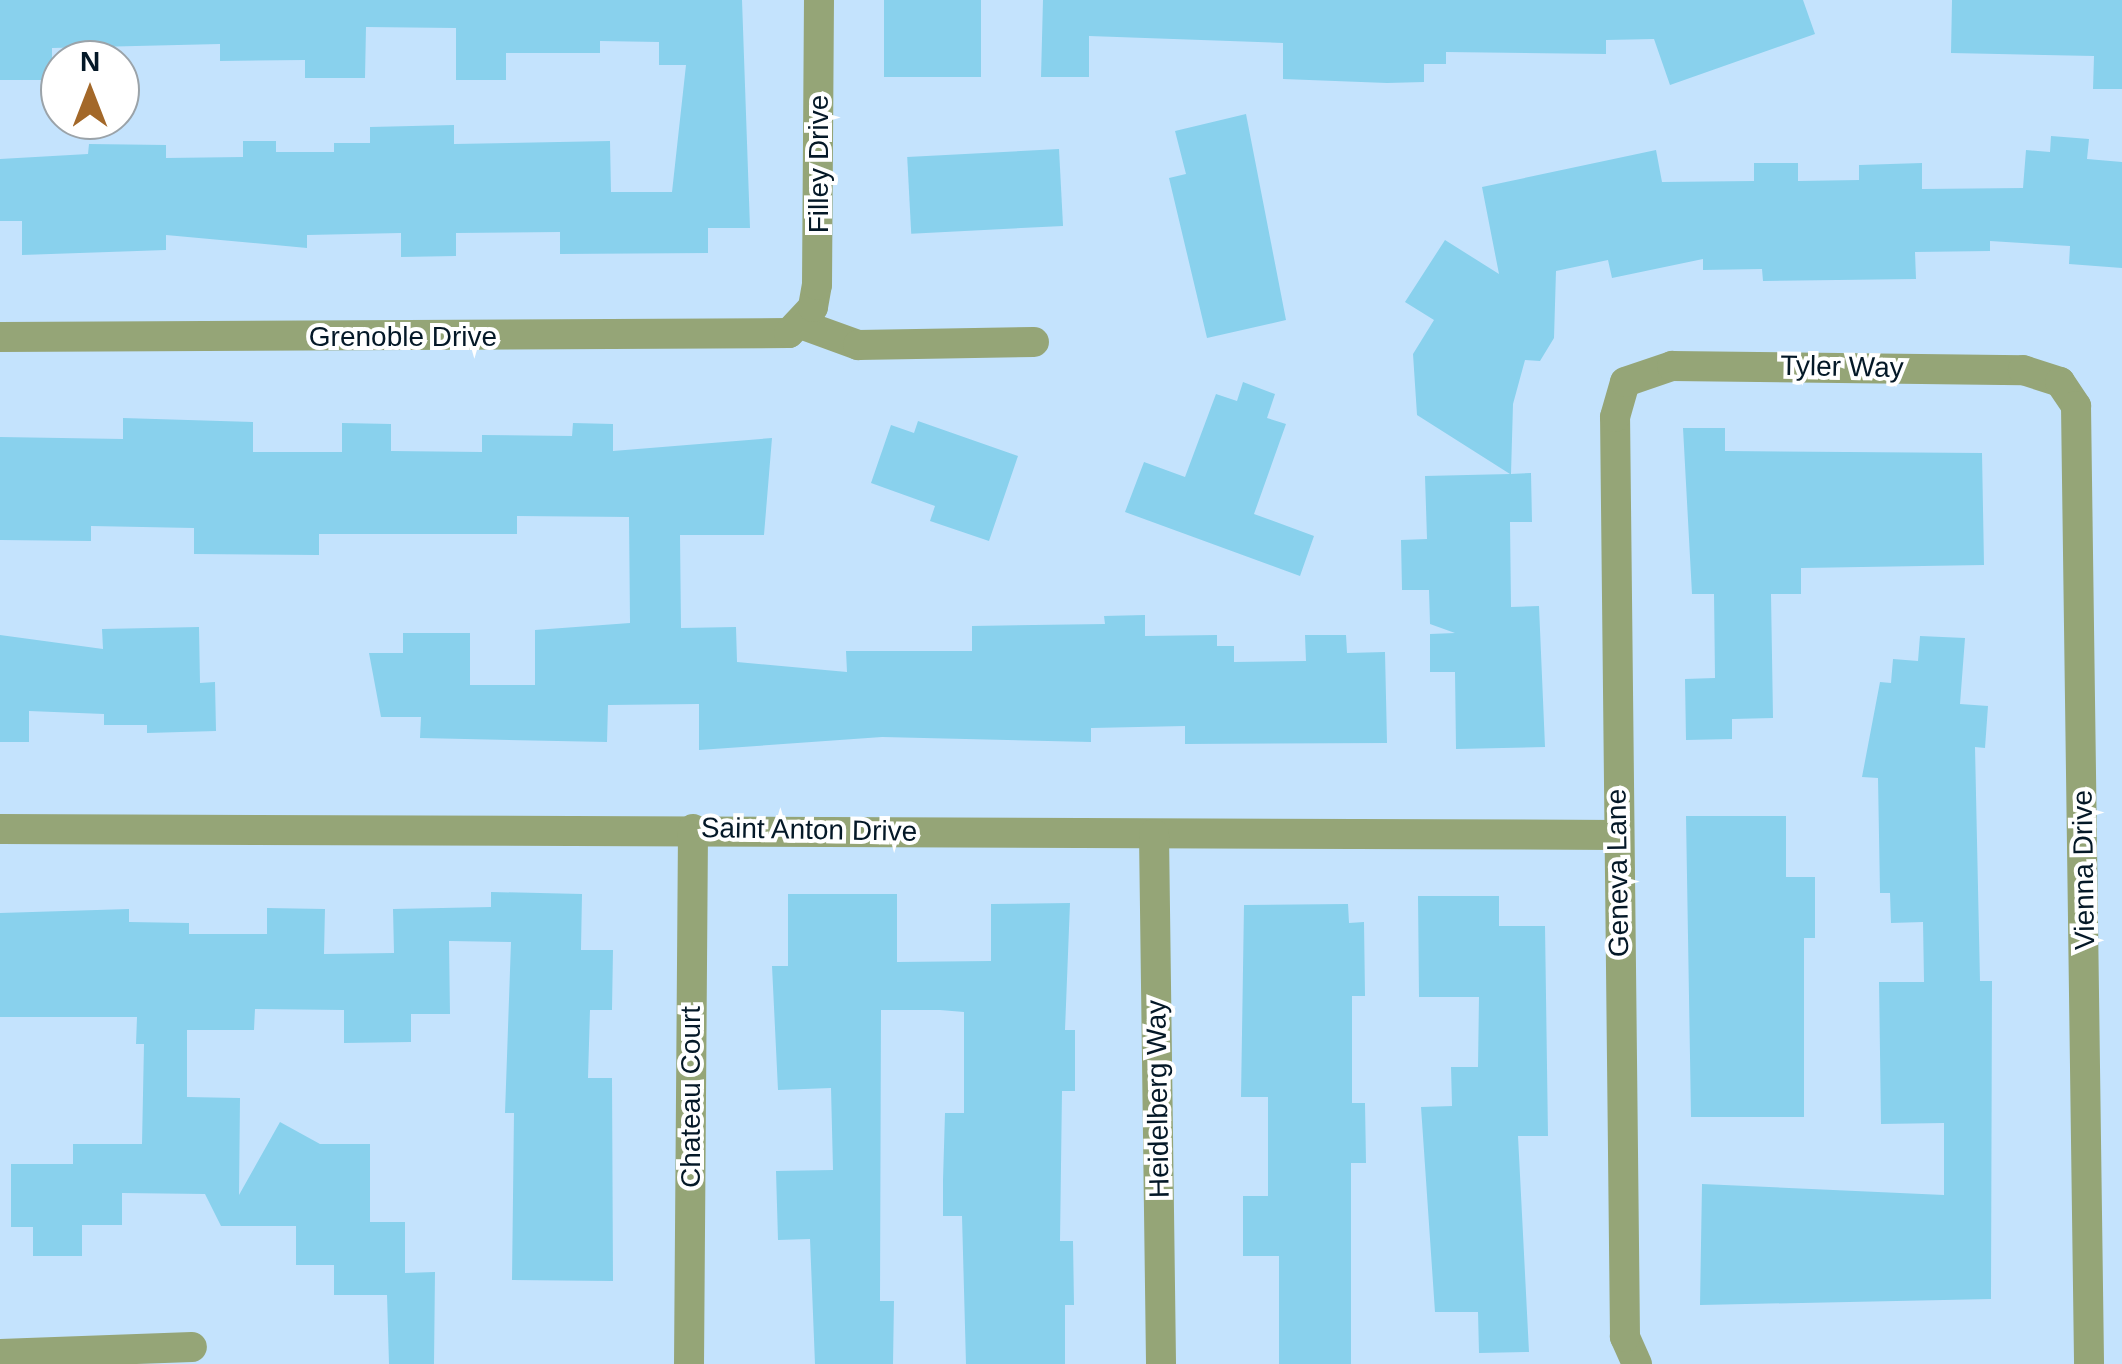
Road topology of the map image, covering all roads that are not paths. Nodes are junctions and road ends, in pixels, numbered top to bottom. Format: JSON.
{"nodes":[{"id":1,"x":819,"y":0,"type":"edge"},
{"id":2,"x":802,"y":325,"type":"junction"},
{"id":3,"x":0,"y":337,"type":"edge"},
{"id":4,"x":1034,"y":342,"type":"dead end"},
{"id":5,"x":1625,"y":382,"type":"joint"},
{"id":6,"x":2060,"y":382,"type":"joint"},
{"id":7,"x":0,"y":829,"type":"edge"},
{"id":8,"x":693,"y":829,"type":"junction"},
{"id":9,"x":1154,"y":834,"type":"junction"},
{"id":10,"x":1618,"y":835,"type":"junction"},
{"id":11,"x":192,"y":1346,"type":"dead end"},
{"id":12,"x":0,"y":1354,"type":"edge"},
{"id":13,"x":689,"y":1364,"type":"edge"},
{"id":14,"x":1161,"y":1364,"type":"edge"},
{"id":15,"x":1637,"y":1364,"type":"edge"},
{"id":16,"x":2089,"y":1364,"type":"edge"}],
"edges":[{"from":1,"to":2,"type":"street","name":"Filley Drive"},
{"from":2,"to":3,"type":"street","name":"Grenoble Drive"},
{"from":2,"to":4,"type":"street"},
{"from":5,"to":6,"type":"street","name":"Tyler Way"},
{"from":5,"to":10,"type":"street","name":"Geneva Lane"},
{"from":6,"to":16,"type":"street","name":"Vienna Drive"},
{"from":7,"to":8,"type":"street","name":"Saint Anton Drive"},
{"from":8,"to":9,"type":"street","name":"Saint Anton Drive"},
{"from":8,"to":13,"type":"street","name":"Chateau Court"},
{"from":9,"to":10,"type":"street","name":"Saint Anton Drive"},
{"from":9,"to":14,"type":"street","name":"Heidelberg Way"},
{"from":10,"to":15,"type":"street","name":"Geneva Lane"},
{"from":11,"to":12,"type":"street"}]}
